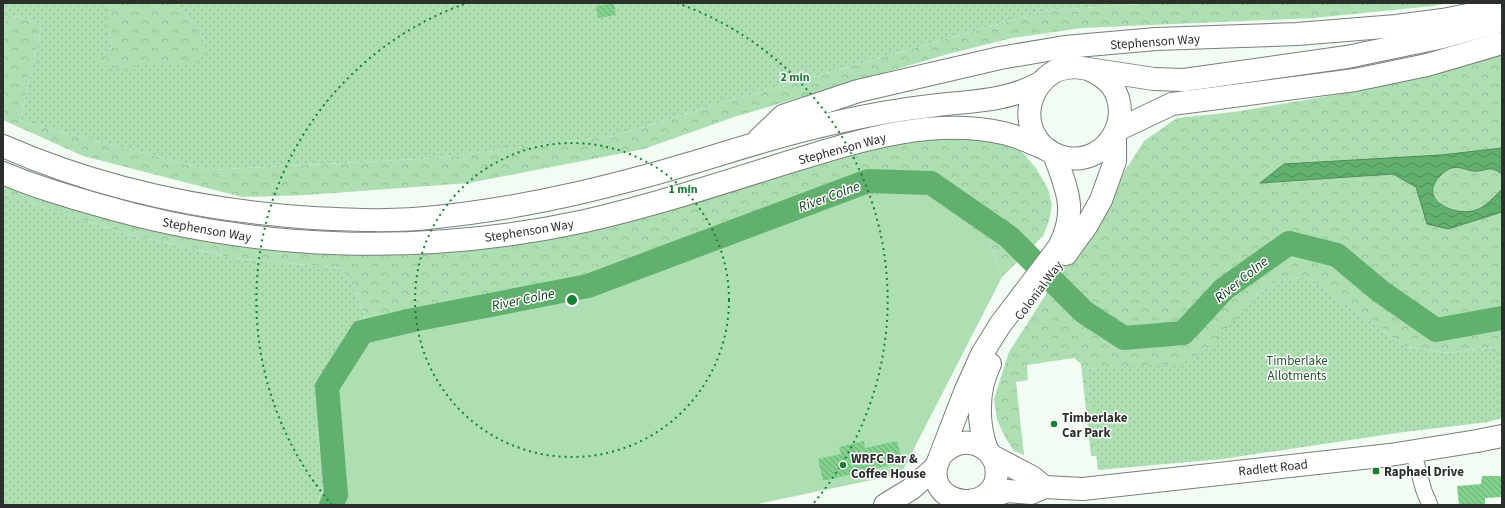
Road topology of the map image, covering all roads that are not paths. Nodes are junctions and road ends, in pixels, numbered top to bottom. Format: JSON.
{"nodes":[{"id":1,"x":1502,"y":8,"type":"edge"},
{"id":2,"x":1502,"y":21,"type":"edge"},
{"id":3,"x":1502,"y":44,"type":"edge"},
{"id":4,"x":1088,"y":69,"type":"junction"},
{"id":5,"x":1038,"y":84,"type":"junction"},
{"id":6,"x":1116,"y":133,"type":"junction"},
{"id":7,"x":755,"y":144,"type":"junction"},
{"id":8,"x":3,"y":146,"type":"edge"},
{"id":9,"x":1051,"y":152,"type":"junction"},
{"id":10,"x":3,"y":173,"type":"edge"},
{"id":11,"x":1063,"y":250,"type":"junction"},
{"id":12,"x":1020,"y":306,"type":"junction"},
{"id":13,"x":1502,"y":436,"type":"edge"},
{"id":14,"x":1413,"y":451,"type":"junction"},
{"id":15,"x":990,"y":453,"type":"junction"},
{"id":16,"x":939,"y":460,"type":"junction"},
{"id":17,"x":1044,"y":487,"type":"junction"},
{"id":18,"x":966,"y":503,"type":"edge"},
{"id":19,"x":885,"y":505,"type":"edge"},
{"id":20,"x":1430,"y":505,"type":"edge"}],
"edges":[{"from":1,"to":7,"type":"main road","name":"Stephenson Way"},
{"from":2,"to":4,"type":"main road"},
{"from":3,"to":6,"type":"main road"},
{"from":4,"to":5,"type":"main road"},
{"from":4,"to":6,"type":"main road"},
{"from":5,"to":7,"type":"main road","name":"Stephenson Way"},
{"from":5,"to":9,"type":"main road"},
{"from":6,"to":9,"type":"main road"},
{"from":6,"to":11,"type":"main road","name":"Colonial Way"},
{"from":7,"to":8,"type":"main road","name":"Stephenson Way"},
{"from":9,"to":10,"type":"main road","name":"Stephenson Way"},
{"from":9,"to":11,"type":"main road","name":"Colonial Way"},
{"from":11,"to":12,"type":"main road","name":"Colonial Way"},
{"from":12,"to":15,"type":"main road","name":"Colonial Way"},
{"from":12,"to":16,"type":"main road","name":"Colonial Way"},
{"from":13,"to":14,"type":"main road","name":"Radlett Road"},
{"from":14,"to":17,"type":"main road","name":"Radlett Road"},
{"from":14,"to":20,"type":"street"},
{"from":15,"to":16,"type":"main road"},
{"from":15,"to":17,"type":"main road"},
{"from":15,"to":18,"type":"main road"},
{"from":16,"to":18,"type":"main road"},
{"from":16,"to":19,"type":"main road"},
{"from":17,"to":18,"type":"main road","name":"Radlett Road"}]}
